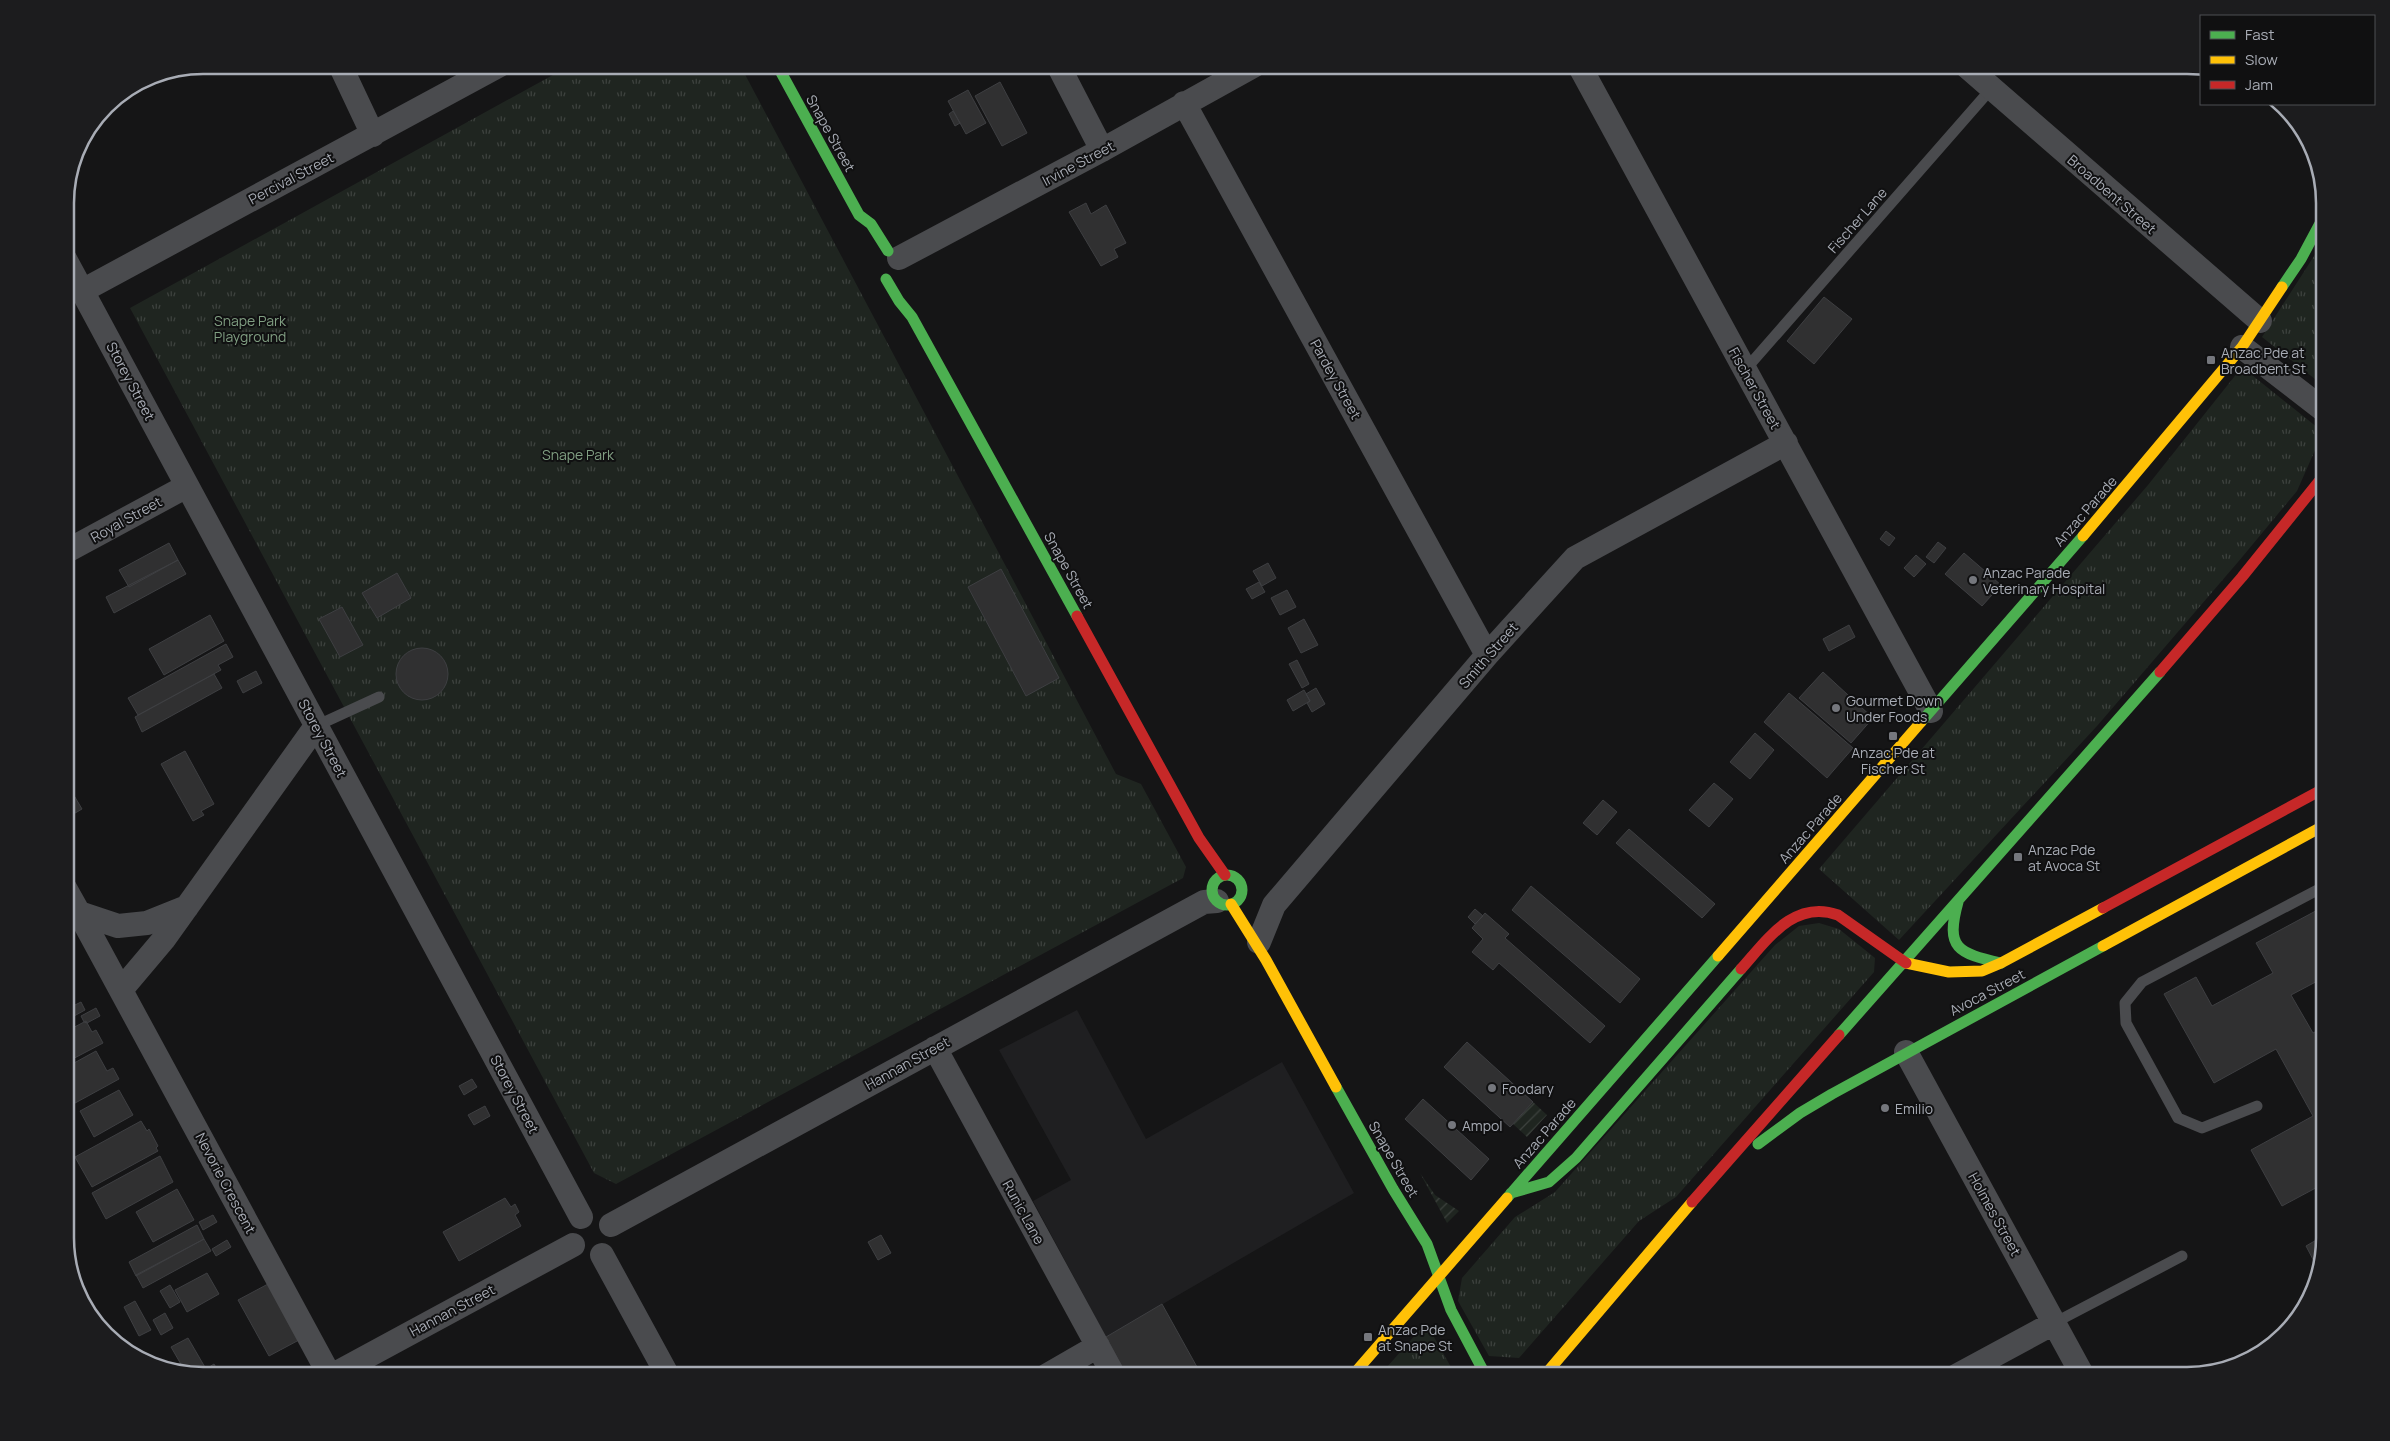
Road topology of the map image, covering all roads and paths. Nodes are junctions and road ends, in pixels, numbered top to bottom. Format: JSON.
{"nodes":[{"id":1,"x":344,"y":74,"type":"edge"},
{"id":2,"x":484,"y":74,"type":"edge"},
{"id":3,"x":782,"y":74,"type":"edge"},
{"id":4,"x":1063,"y":74,"type":"edge"},
{"id":5,"x":1238,"y":74,"type":"edge"},
{"id":6,"x":1584,"y":74,"type":"edge"},
{"id":7,"x":1975,"y":74,"type":"edge"},
{"id":8,"x":1991,"y":89,"type":"junction"},
{"id":9,"x":1184,"y":103,"type":"junction"},
{"id":10,"x":373,"y":135,"type":"junction"},
{"id":11,"x":1102,"y":150,"type":"junction"},
{"id":12,"x":858,"y":214,"type":"junction"},
{"id":13,"x":859,"y":229,"type":"dead end"},
{"id":14,"x":2316,"y":231,"type":"edge"},
{"id":15,"x":875,"y":256,"type":"dead end"},
{"id":16,"x":894,"y":267,"type":"junction"},
{"id":17,"x":875,"y":274,"type":"dead end"},
{"id":18,"x":74,"y":276,"type":"edge"},
{"id":19,"x":82,"y":291,"type":"junction"},
{"id":20,"x":910,"y":296,"type":"dead end"},
{"id":21,"x":912,"y":316,"type":"junction"},
{"id":22,"x":2260,"y":321,"type":"junction"},
{"id":23,"x":2242,"y":347,"type":"junction"},
{"id":24,"x":1746,"y":370,"type":"junction"},
{"id":25,"x":2316,"y":404,"type":"edge"},
{"id":26,"x":1786,"y":443,"type":"junction"},
{"id":27,"x":2316,"y":485,"type":"edge"},
{"id":28,"x":187,"y":486,"type":"junction"},
{"id":29,"x":74,"y":547,"type":"edge"},
{"id":30,"x":1487,"y":655,"type":"junction"},
{"id":31,"x":379,"y":697,"type":"dead end"},
{"id":32,"x":1931,"y":711,"type":"junction"},
{"id":33,"x":316,"y":726,"type":"junction"},
{"id":34,"x":2316,"y":795,"type":"edge"},
{"id":35,"x":2316,"y":828,"type":"edge"},
{"id":36,"x":2316,"y":891,"type":"edge"},
{"id":37,"x":1220,"y":893,"type":"junction"},
{"id":38,"x":1958,"y":902,"type":"junction"},
{"id":39,"x":74,"y":903,"type":"edge"},
{"id":40,"x":187,"y":907,"type":"junction"},
{"id":41,"x":80,"y":913,"type":"junction"},
{"id":42,"x":1262,"y":951,"type":"junction"},
{"id":43,"x":1902,"y":962,"type":"junction"},
{"id":44,"x":2001,"y":963,"type":"junction"},
{"id":45,"x":122,"y":990,"type":"junction"},
{"id":46,"x":935,"y":1048,"type":"junction"},
{"id":47,"x":1906,"y":1052,"type":"junction"},
{"id":48,"x":2257,"y":1106,"type":"dead end"},
{"id":49,"x":1512,"y":1193,"type":"junction"},
{"id":50,"x":1682,"y":1212,"type":"junction"},
{"id":51,"x":581,"y":1216,"type":"junction"},
{"id":52,"x":611,"y":1225,"type":"junction"},
{"id":53,"x":573,"y":1245,"type":"junction"},
{"id":54,"x":602,"y":1255,"type":"junction"},
{"id":55,"x":2182,"y":1256,"type":"dead end"},
{"id":56,"x":1439,"y":1276,"type":"junction"},
{"id":57,"x":2054,"y":1323,"type":"junction"},
{"id":58,"x":1098,"y":1346,"type":"junction"},
{"id":59,"x":326,"y":1367,"type":"edge"},
{"id":60,"x":348,"y":1367,"type":"edge"},
{"id":61,"x":663,"y":1367,"type":"edge"},
{"id":62,"x":1062,"y":1367,"type":"edge"},
{"id":63,"x":1109,"y":1367,"type":"edge"},
{"id":64,"x":1360,"y":1367,"type":"edge"},
{"id":65,"x":1481,"y":1367,"type":"edge"},
{"id":66,"x":1552,"y":1367,"type":"edge"},
{"id":67,"x":1973,"y":1367,"type":"edge"},
{"id":68,"x":2078,"y":1367,"type":"edge"}],
"edges":[{"from":1,"to":10,"type":"street"},
{"from":2,"to":10,"type":"street","name":"Percival Street"},
{"from":3,"to":12,"type":"main road","name":"Snape Street"},
{"from":4,"to":11,"type":"street"},
{"from":5,"to":9,"type":"street","name":"Irvine Street"},
{"from":6,"to":24,"type":"street","name":"Fischer Street"},
{"from":7,"to":8,"type":"street","name":"Broadbent Street"},
{"from":8,"to":22,"type":"street","name":"Broadbent Street"},
{"from":8,"to":24,"type":"lane","name":"Fischer Lane"},
{"from":9,"to":11,"type":"street","name":"Irvine Street"},
{"from":9,"to":30,"type":"street","name":"Pardey Street"},
{"from":10,"to":19,"type":"street","name":"Percival Street"},
{"from":11,"to":16,"type":"street","name":"Irvine Street"},
{"from":12,"to":13,"type":"main road","name":"Snape Street"},
{"from":12,"to":16,"type":"main road","name":"Snape Street"},
{"from":14,"to":22,"type":"main road","name":"Anzac Parade"},
{"from":15,"to":16,"type":"main road"},
{"from":16,"to":17,"type":"main road"},
{"from":16,"to":21,"type":"main road","name":"Snape Street"},
{"from":18,"to":19,"type":"street","name":"Storey Street"},
{"from":19,"to":28,"type":"street","name":"Storey Street"},
{"from":20,"to":21,"type":"main road","name":"Snape Street"},
{"from":21,"to":37,"type":"main road","name":"Snape Street"},
{"from":22,"to":23,"type":"main road","name":"Anzac Parade"},
{"from":23,"to":25,"type":"street"},
{"from":23,"to":32,"type":"main road","name":"Anzac Parade"},
{"from":24,"to":26,"type":"street","name":"Fischer Street"},
{"from":26,"to":30,"type":"street","name":"Smith Street"},
{"from":26,"to":32,"type":"street","name":"Fischer Street"},
{"from":27,"to":38,"type":"main road"},
{"from":28,"to":29,"type":"street","name":"Royal Street"},
{"from":28,"to":33,"type":"street","name":"Storey Street"},
{"from":30,"to":42,"type":"street","name":"Smith Street"},
{"from":31,"to":33,"type":"lane"},
{"from":32,"to":49,"type":"main road","name":"Anzac Parade"},
{"from":33,"to":40,"type":"street"},
{"from":33,"to":51,"type":"street","name":"Storey Street"},
{"from":34,"to":44,"type":"main road","name":"Avoca Street"},
{"from":35,"to":47,"type":"main road","name":"Avoca Street"},
{"from":36,"to":48,"type":"lane"},
{"from":37,"to":42,"type":"main road","name":"Snape Street"},
{"from":37,"to":42,"type":"main road","name":"Snape Street"},
{"from":37,"to":46,"type":"street","name":"Hannan Street"},
{"from":38,"to":43,"type":"main road"},
{"from":38,"to":44,"type":"main road"},
{"from":39,"to":41,"type":"street","name":"Nevorie Crescent"},
{"from":40,"to":41,"type":"street"},
{"from":40,"to":45,"type":"street"},
{"from":41,"to":45,"type":"street","name":"Nevorie Crescent"},
{"from":42,"to":56,"type":"main road","name":"Snape Street"},
{"from":43,"to":44,"type":"main road","name":"Avoca Street"},
{"from":43,"to":49,"type":"main road"},
{"from":43,"to":50,"type":"main road"},
{"from":45,"to":59,"type":"street","name":"Nevorie Crescent"},
{"from":46,"to":52,"type":"street","name":"Hannan Street"},
{"from":46,"to":58,"type":"street","name":"Runic Lane"},
{"from":47,"to":50,"type":"main road","name":"Avoca Street"},
{"from":47,"to":57,"type":"street","name":"Holmes Street"},
{"from":49,"to":56,"type":"main road","name":"Anzac Parade"},
{"from":50,"to":66,"type":"main road"},
{"from":51,"to":52,"type":"street"},
{"from":51,"to":53,"type":"street"},
{"from":52,"to":54,"type":"street"},
{"from":53,"to":54,"type":"street"},
{"from":53,"to":60,"type":"street","name":"Hannan Street"},
{"from":54,"to":61,"type":"street"},
{"from":55,"to":57,"type":"lane"},
{"from":56,"to":64,"type":"main road","name":"Anzac Parade"},
{"from":56,"to":65,"type":"main road","name":"Snape Street"},
{"from":57,"to":67,"type":"street"},
{"from":57,"to":68,"type":"street","name":"Holmes Street"},
{"from":58,"to":62,"type":"street"},
{"from":58,"to":63,"type":"street","name":"Runic Lane"}]}
